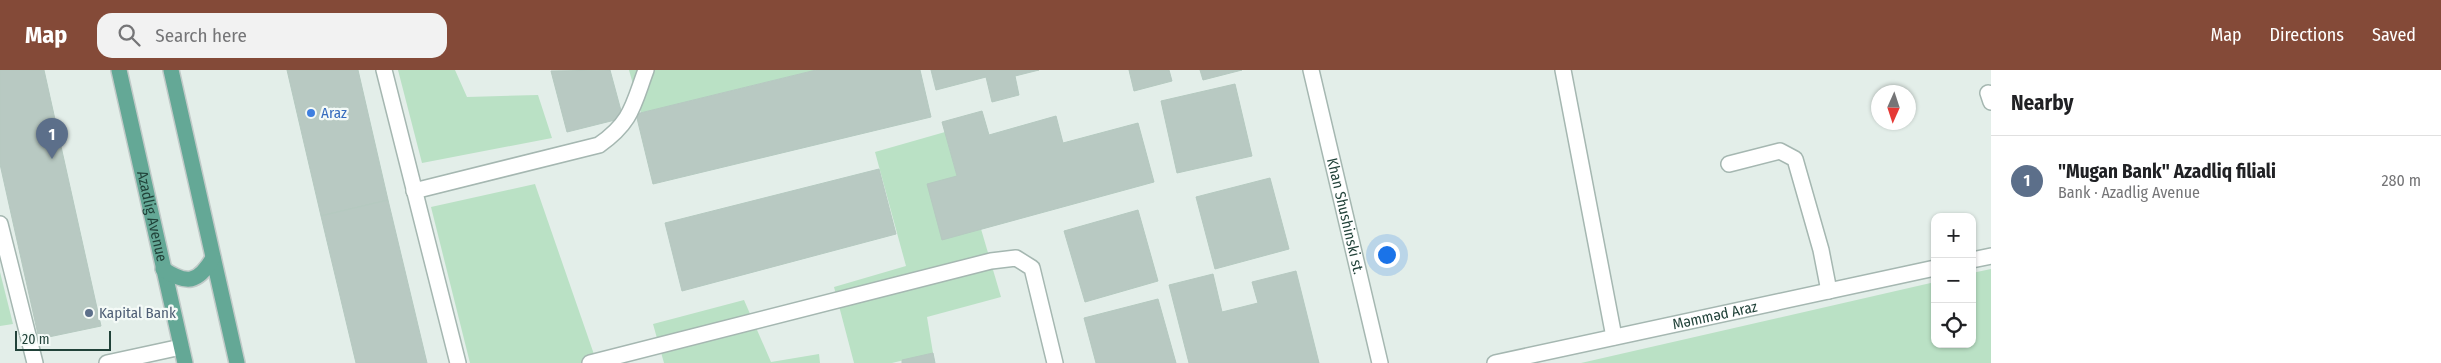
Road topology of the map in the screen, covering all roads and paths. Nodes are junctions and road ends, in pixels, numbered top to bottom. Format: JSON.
{"nodes":[{"id":1,"x":119,"y":70,"type":"edge"},
{"id":2,"x":172,"y":70,"type":"edge"},
{"id":3,"x":384,"y":70,"type":"edge"},
{"id":4,"x":646,"y":70,"type":"edge"},
{"id":5,"x":1311,"y":70,"type":"edge"},
{"id":6,"x":1563,"y":70,"type":"edge"},
{"id":7,"x":1729,"y":164,"type":"dead end"},
{"id":8,"x":414,"y":190,"type":"junction"},
{"id":9,"x":0,"y":224,"type":"edge"},
{"id":10,"x":1991,"y":256,"type":"edge"},
{"id":11,"x":213,"y":258,"type":"junction"},
{"id":12,"x":1976,"y":259,"type":"edge"},
{"id":13,"x":163,"y":269,"type":"junction"},
{"id":14,"x":1931,"y":269,"type":"edge"},
{"id":15,"x":1829,"y":291,"type":"junction"},
{"id":16,"x":1614,"y":337,"type":"junction"},
{"id":17,"x":181,"y":346,"type":"junction"},
{"id":18,"x":35,"y":363,"type":"edge"},
{"id":19,"x":107,"y":363,"type":"edge"},
{"id":20,"x":185,"y":363,"type":"edge"},
{"id":21,"x":237,"y":363,"type":"edge"},
{"id":22,"x":458,"y":363,"type":"edge"},
{"id":23,"x":590,"y":363,"type":"edge"},
{"id":24,"x":1055,"y":363,"type":"edge"},
{"id":25,"x":1380,"y":363,"type":"edge"},
{"id":26,"x":1495,"y":363,"type":"edge"}],
"edges":[{"from":1,"to":13,"type":"main road","name":"Azadlig Avenue"},
{"from":2,"to":11,"type":"main road"},
{"from":3,"to":8,"type":"street"},
{"from":4,"to":8,"type":"street"},
{"from":5,"to":25,"type":"street","name":"Khan Shushinski st."},
{"from":6,"to":16,"type":"street"},
{"from":7,"to":15,"type":"street"},
{"from":8,"to":22,"type":"street"},
{"from":9,"to":18,"type":"street"},
{"from":10,"to":12,"type":"street"},
{"from":11,"to":13,"type":"main road"},
{"from":11,"to":21,"type":"main road"},
{"from":13,"to":17,"type":"main road","name":"Azadlig Avenue"},
{"from":14,"to":15,"type":"street","name":"Məmməd Araz"},
{"from":15,"to":16,"type":"street","name":"Məmməd Araz"},
{"from":16,"to":26,"type":"street","name":"Məmməd Araz"},
{"from":17,"to":19,"type":"street"},
{"from":17,"to":20,"type":"main road","name":"Azadlig Avenue"},
{"from":23,"to":24,"type":"street"}]}
